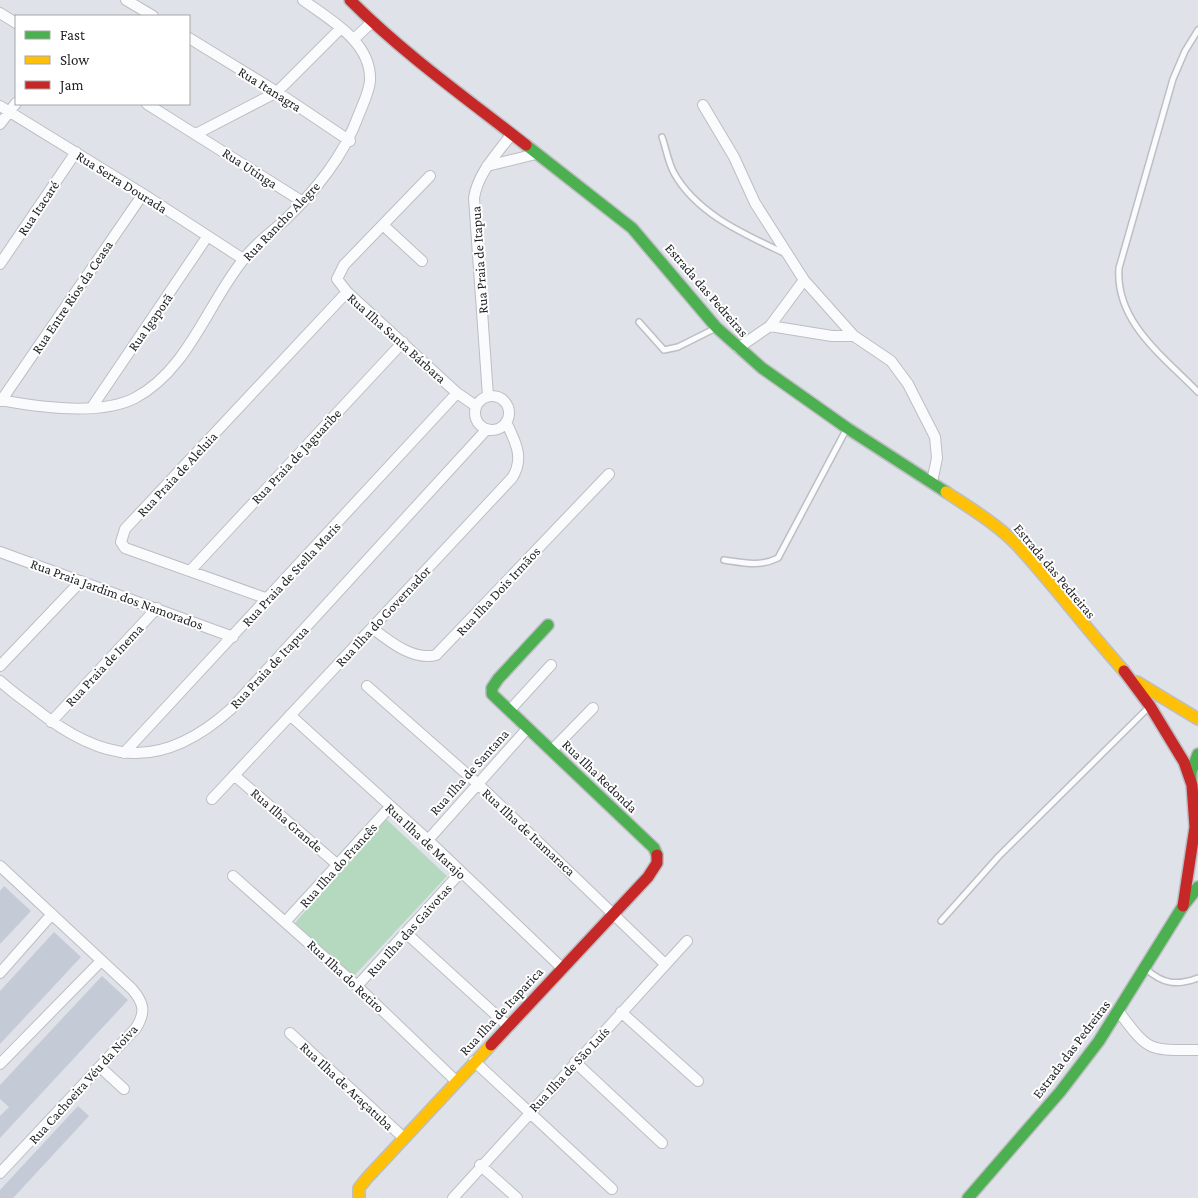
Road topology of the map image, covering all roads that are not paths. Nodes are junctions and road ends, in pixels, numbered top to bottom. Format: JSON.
{"nodes":[{"id":1,"x":126,"y":0,"type":"edge"},
{"id":2,"x":303,"y":0,"type":"edge"},
{"id":3,"x":350,"y":0,"type":"edge"},
{"id":4,"x":0,"y":13,"type":"edge"},
{"id":5,"x":151,"y":15,"type":"edge"},
{"id":6,"x":372,"y":22,"type":"junction"},
{"id":7,"x":15,"y":23,"type":"edge"},
{"id":8,"x":340,"y":28,"type":"junction"},
{"id":9,"x":1198,"y":30,"type":"edge"},
{"id":10,"x":190,"y":39,"type":"edge"},
{"id":11,"x":354,"y":39,"type":"junction"},
{"id":12,"x":277,"y":92,"type":"junction"},
{"id":13,"x":149,"y":105,"type":"edge"},
{"id":14,"x":703,"y":105,"type":"dead end"},
{"id":15,"x":4,"y":109,"type":"edge"},
{"id":16,"x":0,"y":124,"type":"edge"},
{"id":17,"x":196,"y":134,"type":"junction"},
{"id":18,"x":511,"y":135,"type":"junction"},
{"id":19,"x":662,"y":137,"type":"dead end"},
{"id":20,"x":350,"y":141,"type":"junction"},
{"id":21,"x":76,"y":152,"type":"junction"},
{"id":22,"x":536,"y":154,"type":"junction"},
{"id":23,"x":487,"y":166,"type":"junction"},
{"id":24,"x":430,"y":176,"type":"dead end"},
{"id":25,"x":143,"y":194,"type":"junction"},
{"id":26,"x":304,"y":202,"type":"junction"},
{"id":27,"x":383,"y":225,"type":"junction"},
{"id":28,"x":207,"y":237,"type":"junction"},
{"id":29,"x":789,"y":256,"type":"junction"},
{"id":30,"x":243,"y":259,"type":"junction"},
{"id":31,"x":422,"y":261,"type":"dead end"},
{"id":32,"x":0,"y":264,"type":"edge"},
{"id":33,"x":804,"y":280,"type":"junction"},
{"id":34,"x":347,"y":292,"type":"junction"},
{"id":35,"x":639,"y":322,"type":"dead end"},
{"id":36,"x":770,"y":326,"type":"junction"},
{"id":37,"x":716,"y":327,"type":"junction"},
{"id":38,"x":854,"y":336,"type":"junction"},
{"id":39,"x":403,"y":342,"type":"junction"},
{"id":40,"x":738,"y":348,"type":"junction"},
{"id":41,"x":1198,"y":392,"type":"edge"},
{"id":42,"x":457,"y":394,"type":"junction"},
{"id":43,"x":488,"y":396,"type":"junction"},
{"id":44,"x":1,"y":400,"type":"edge"},
{"id":45,"x":476,"y":406,"type":"junction"},
{"id":46,"x":92,"y":407,"type":"junction"},
{"id":47,"x":506,"y":422,"type":"junction"},
{"id":48,"x":847,"y":428,"type":"junction"},
{"id":49,"x":487,"y":429,"type":"junction"},
{"id":50,"x":609,"y":474,"type":"dead end"},
{"id":51,"x":932,"y":482,"type":"junction"},
{"id":52,"x":0,"y":552,"type":"edge"},
{"id":53,"x":724,"y":560,"type":"dead end"},
{"id":54,"x":190,"y":571,"type":"junction"},
{"id":55,"x":82,"y":581,"type":"junction"},
{"id":56,"x":268,"y":599,"type":"junction"},
{"id":57,"x":158,"y":608,"type":"junction"},
{"id":58,"x":548,"y":625,"type":"dead end"},
{"id":59,"x":372,"y":628,"type":"junction"},
{"id":60,"x":233,"y":637,"type":"junction"},
{"id":61,"x":0,"y":666,"type":"edge"},
{"id":62,"x":551,"y":666,"type":"dead end"},
{"id":63,"x":1129,"y":677,"type":"junction"},
{"id":64,"x":1,"y":684,"type":"edge"},
{"id":65,"x":367,"y":686,"type":"dead end"},
{"id":66,"x":1150,"y":706,"type":"junction"},
{"id":67,"x":594,"y":708,"type":"dead end"},
{"id":68,"x":510,"y":710,"type":"junction"},
{"id":69,"x":290,"y":715,"type":"junction"},
{"id":70,"x":1198,"y":719,"type":"edge"},
{"id":71,"x":51,"y":722,"type":"junction"},
{"id":72,"x":527,"y":729,"type":"junction"},
{"id":73,"x":552,"y":750,"type":"junction"},
{"id":74,"x":124,"y":753,"type":"junction"},
{"id":75,"x":1198,"y":754,"type":"edge"},
{"id":76,"x":234,"y":775,"type":"junction"},
{"id":77,"x":478,"y":784,"type":"junction"},
{"id":78,"x":1192,"y":785,"type":"junction"},
{"id":79,"x":212,"y":798,"type":"dead end"},
{"id":80,"x":1198,"y":800,"type":"edge"},
{"id":81,"x":389,"y":808,"type":"junction"},
{"id":82,"x":428,"y":840,"type":"junction"},
{"id":83,"x":651,"y":845,"type":"joint"},
{"id":84,"x":339,"y":866,"type":"junction"},
{"id":85,"x":0,"y":867,"type":"edge"},
{"id":86,"x":460,"y":873,"type":"junction"},
{"id":87,"x":233,"y":876,"type":"dead end"},
{"id":88,"x":1198,"y":887,"type":"edge"},
{"id":89,"x":1183,"y":906,"type":"junction"},
{"id":90,"x":614,"y":913,"type":"junction"},
{"id":91,"x":52,"y":914,"type":"junction"},
{"id":92,"x":286,"y":921,"type":"junction"},
{"id":93,"x":941,"y":921,"type":"dead end"},
{"id":94,"x":406,"y":933,"type":"junction"},
{"id":95,"x":687,"y":941,"type":"dead end"},
{"id":96,"x":101,"y":961,"type":"junction"},
{"id":97,"x":664,"y":964,"type":"junction"},
{"id":98,"x":562,"y":968,"type":"junction"},
{"id":99,"x":1146,"y":969,"type":"junction"},
{"id":100,"x":0,"y":973,"type":"edge"},
{"id":101,"x":1198,"y":978,"type":"edge"},
{"id":102,"x":358,"y":986,"type":"junction"},
{"id":103,"x":621,"y":1012,"type":"junction"},
{"id":104,"x":1119,"y":1012,"type":"junction"},
{"id":105,"x":507,"y":1025,"type":"junction"},
{"id":106,"x":290,"y":1033,"type":"dead end"},
{"id":107,"x":1198,"y":1050,"type":"edge"},
{"id":108,"x":474,"y":1061,"type":"junction"},
{"id":109,"x":576,"y":1062,"type":"junction"},
{"id":110,"x":0,"y":1064,"type":"edge"},
{"id":111,"x":100,"y":1067,"type":"junction"},
{"id":112,"x":456,"y":1081,"type":"junction"},
{"id":113,"x":698,"y":1081,"type":"dead end"},
{"id":114,"x":124,"y":1090,"type":"dead end"},
{"id":115,"x":528,"y":1113,"type":"junction"},
{"id":116,"x":404,"y":1138,"type":"junction"},
{"id":117,"x":662,"y":1143,"type":"dead end"},
{"id":118,"x":480,"y":1165,"type":"junction"},
{"id":119,"x":0,"y":1174,"type":"edge"},
{"id":120,"x":612,"y":1189,"type":"dead end"},
{"id":121,"x":360,"y":1198,"type":"edge"},
{"id":122,"x":453,"y":1198,"type":"edge"},
{"id":123,"x":517,"y":1198,"type":"edge"},
{"id":124,"x":968,"y":1198,"type":"edge"}],
"edges":[{"from":1,"to":5,"type":"street"},
{"from":2,"to":8,"type":"street","name":"Rua Rancho Alegre"},
{"from":3,"to":6,"type":"street","name":"Estrada das Pedreiras"},
{"from":4,"to":7,"type":"street"},
{"from":6,"to":11,"type":"street"},
{"from":6,"to":18,"type":"street","name":"Estrada das Pedreiras"},
{"from":8,"to":11,"type":"street","name":"Rua Rancho Alegre"},
{"from":8,"to":12,"type":"street"},
{"from":9,"to":41,"type":"lane"},
{"from":10,"to":12,"type":"street","name":"Rua Itanagra"},
{"from":11,"to":20,"type":"street","name":"Rua Rancho Alegre"},
{"from":12,"to":17,"type":"street"},
{"from":12,"to":20,"type":"street","name":"Rua Itanagra"},
{"from":13,"to":17,"type":"street","name":"Rua Utinga"},
{"from":14,"to":29,"type":"street"},
{"from":15,"to":16,"type":"street"},
{"from":15,"to":21,"type":"street","name":"Rua Serra Dourada"},
{"from":17,"to":26,"type":"street","name":"Rua Utinga"},
{"from":18,"to":22,"type":"street","name":"Estrada das Pedreiras"},
{"from":18,"to":23,"type":"street","name":"Rua Praia de Itapua"},
{"from":19,"to":29,"type":"lane"},
{"from":20,"to":26,"type":"street","name":"Rua Rancho Alegre"},
{"from":21,"to":25,"type":"street","name":"Rua Serra Dourada"},
{"from":21,"to":32,"type":"street","name":"Rua Itacaré"},
{"from":22,"to":23,"type":"street"},
{"from":22,"to":37,"type":"street","name":"Estrada das Pedreiras"},
{"from":23,"to":43,"type":"street","name":"Rua Praia de Itapua"},
{"from":24,"to":27,"type":"street","name":"Rua Ilha Santa Bárbara"},
{"from":25,"to":28,"type":"street","name":"Rua Serra Dourada"},
{"from":25,"to":44,"type":"street","name":"Rua Entre Rios da Ceasa"},
{"from":26,"to":30,"type":"street","name":"Rua Rancho Alegre"},
{"from":27,"to":31,"type":"street"},
{"from":27,"to":34,"type":"street","name":"Rua Ilha Santa Bárbara"},
{"from":28,"to":30,"type":"street","name":"Rua Serra Dourada"},
{"from":28,"to":46,"type":"street","name":"Rua Igaporã"},
{"from":29,"to":33,"type":"street"},
{"from":30,"to":46,"type":"street","name":"Rua Rancho Alegre"},
{"from":33,"to":36,"type":"street"},
{"from":33,"to":38,"type":"street"},
{"from":34,"to":39,"type":"street","name":"Rua Ilha Santa Bárbara"},
{"from":34,"to":54,"type":"street","name":"Rua Praia de Aleluia"},
{"from":35,"to":37,"type":"lane"},
{"from":36,"to":38,"type":"street"},
{"from":36,"to":40,"type":"street"},
{"from":37,"to":40,"type":"street","name":"Estrada das Pedreiras"},
{"from":38,"to":51,"type":"street"},
{"from":39,"to":42,"type":"street","name":"Rua Ilha Santa Bárbara"},
{"from":39,"to":54,"type":"street","name":"Rua Praia de Jaguaribe"},
{"from":40,"to":48,"type":"street","name":"Estrada das Pedreiras"},
{"from":42,"to":45,"type":"street","name":"Rua Ilha Santa Bárbara"},
{"from":42,"to":56,"type":"street","name":"Rua Praia de Stella Maris"},
{"from":43,"to":45,"type":"street"},
{"from":43,"to":47,"type":"street"},
{"from":44,"to":46,"type":"street","name":"Rua Rancho Alegre"},
{"from":45,"to":49,"type":"street"},
{"from":47,"to":49,"type":"street"},
{"from":47,"to":59,"type":"street","name":"Rua Ilha do Governador"},
{"from":48,"to":51,"type":"street","name":"Estrada das Pedreiras"},
{"from":48,"to":53,"type":"lane"},
{"from":49,"to":74,"type":"street","name":"Rua Praia de Itapua"},
{"from":50,"to":59,"type":"street","name":"Rua Ilha Dois Irmãos"},
{"from":51,"to":63,"type":"street","name":"Estrada das Pedreiras"},
{"from":52,"to":55,"type":"street","name":"Rua Praia Jardim dos Namorados"},
{"from":54,"to":56,"type":"street","name":"Rua Praia de Aleluia"},
{"from":55,"to":57,"type":"street","name":"Rua Praia Jardim dos Namorados"},
{"from":55,"to":61,"type":"street"},
{"from":56,"to":60,"type":"street","name":"Rua Praia de Stella Maris"},
{"from":57,"to":60,"type":"street","name":"Rua Praia Jardim dos Namorados"},
{"from":57,"to":71,"type":"street","name":"Rua Praia de Inema"},
{"from":58,"to":68,"type":"street","name":"Rua Ilha de Santana"},
{"from":59,"to":69,"type":"street","name":"Rua Ilha do Governador"},
{"from":60,"to":74,"type":"street","name":"Rua Praia de Stella Maris"},
{"from":62,"to":68,"type":"street"},
{"from":63,"to":66,"type":"street","name":"Estrada das Pedreiras"},
{"from":63,"to":70,"type":"street","name":"Estrada das Pedreiras"},
{"from":64,"to":71,"type":"street","name":"Rua Praia de Itapua"},
{"from":65,"to":77,"type":"street","name":"Rua Ilha de Itamaraca"},
{"from":66,"to":78,"type":"street","name":"Estrada das Pedreiras"},
{"from":66,"to":93,"type":"lane"},
{"from":67,"to":73,"type":"street"},
{"from":68,"to":72,"type":"street","name":"Rua Ilha de Santana"},
{"from":69,"to":76,"type":"street","name":"Rua Ilha do Governador"},
{"from":69,"to":81,"type":"street","name":"Rua Ilha de Marajo"},
{"from":71,"to":74,"type":"street","name":"Rua Praia de Itapua"},
{"from":72,"to":73,"type":"street","name":"Rua Ilha Redonda"},
{"from":72,"to":77,"type":"street","name":"Rua Ilha de Santana"},
{"from":73,"to":83,"type":"street","name":"Rua Ilha Redonda"},
{"from":75,"to":78,"type":"street"},
{"from":76,"to":79,"type":"street","name":"Rua Ilha do Governador"},
{"from":76,"to":84,"type":"street","name":"Rua Ilha Grande"},
{"from":77,"to":82,"type":"street","name":"Rua Ilha de Santana"},
{"from":77,"to":90,"type":"street","name":"Rua Ilha de Itamaraca"},
{"from":78,"to":80,"type":"street"},
{"from":78,"to":89,"type":"street"},
{"from":81,"to":82,"type":"street","name":"Rua Ilha de Marajo"},
{"from":81,"to":84,"type":"street","name":"Rua Ilha do Francês"},
{"from":82,"to":86,"type":"street","name":"Rua Ilha de Marajo"},
{"from":83,"to":90,"type":"street","name":"Rua Ilha de Itaparica"},
{"from":84,"to":92,"type":"street","name":"Rua Ilha do Francês"},
{"from":85,"to":91,"type":"street","name":"Rua Cachoeira Véu da Noiva"},
{"from":86,"to":94,"type":"street","name":"Rua Ilha das Gaivotas"},
{"from":86,"to":98,"type":"street","name":"Rua Ilha de Marajo"},
{"from":87,"to":92,"type":"street","name":"Rua Ilha do Retiro"},
{"from":88,"to":89,"type":"street"},
{"from":89,"to":99,"type":"street","name":"Estrada das Pedreiras"},
{"from":90,"to":97,"type":"street","name":"Rua Ilha de Itamaraca"},
{"from":90,"to":98,"type":"street","name":"Rua Ilha de Itaparica"},
{"from":91,"to":96,"type":"street","name":"Rua Cachoeira Véu da Noiva"},
{"from":91,"to":100,"type":"street"},
{"from":92,"to":102,"type":"street","name":"Rua Ilha do Retiro"},
{"from":94,"to":102,"type":"street","name":"Rua Ilha das Gaivotas"},
{"from":94,"to":105,"type":"street"},
{"from":95,"to":97,"type":"street","name":"Rua Ilha de São Luís"},
{"from":96,"to":110,"type":"street"},
{"from":96,"to":111,"type":"street","name":"Rua Cachoeira Véu da Noiva"},
{"from":97,"to":103,"type":"street","name":"Rua Ilha de São Luís"},
{"from":98,"to":105,"type":"street","name":"Rua Ilha de Itaparica"},
{"from":99,"to":101,"type":"lane"},
{"from":99,"to":104,"type":"street","name":"Estrada das Pedreiras"},
{"from":102,"to":112,"type":"street","name":"Rua Ilha do Retiro"},
{"from":103,"to":109,"type":"street","name":"Rua Ilha de São Luís"},
{"from":103,"to":113,"type":"street"},
{"from":104,"to":107,"type":"street"},
{"from":104,"to":124,"type":"street","name":"Estrada das Pedreiras"},
{"from":105,"to":108,"type":"street","name":"Rua Ilha de Itaparica"},
{"from":106,"to":116,"type":"street","name":"Rua Ilha de Araçatuba"},
{"from":108,"to":112,"type":"street","name":"Rua Ilha de Itaparica"},
{"from":108,"to":115,"type":"street"},
{"from":109,"to":115,"type":"street","name":"Rua Ilha de São Luís"},
{"from":109,"to":117,"type":"street"},
{"from":111,"to":114,"type":"street"},
{"from":111,"to":119,"type":"street","name":"Rua Cachoeira Véu da Noiva"},
{"from":112,"to":116,"type":"street","name":"Rua Ilha de Itaparica"},
{"from":115,"to":118,"type":"street","name":"Rua Ilha de São Luís"},
{"from":115,"to":120,"type":"street"},
{"from":116,"to":121,"type":"street","name":"Rua Ilha de Itaparica"},
{"from":118,"to":122,"type":"street","name":"Rua Ilha de São Luís"},
{"from":118,"to":123,"type":"street"}]}
